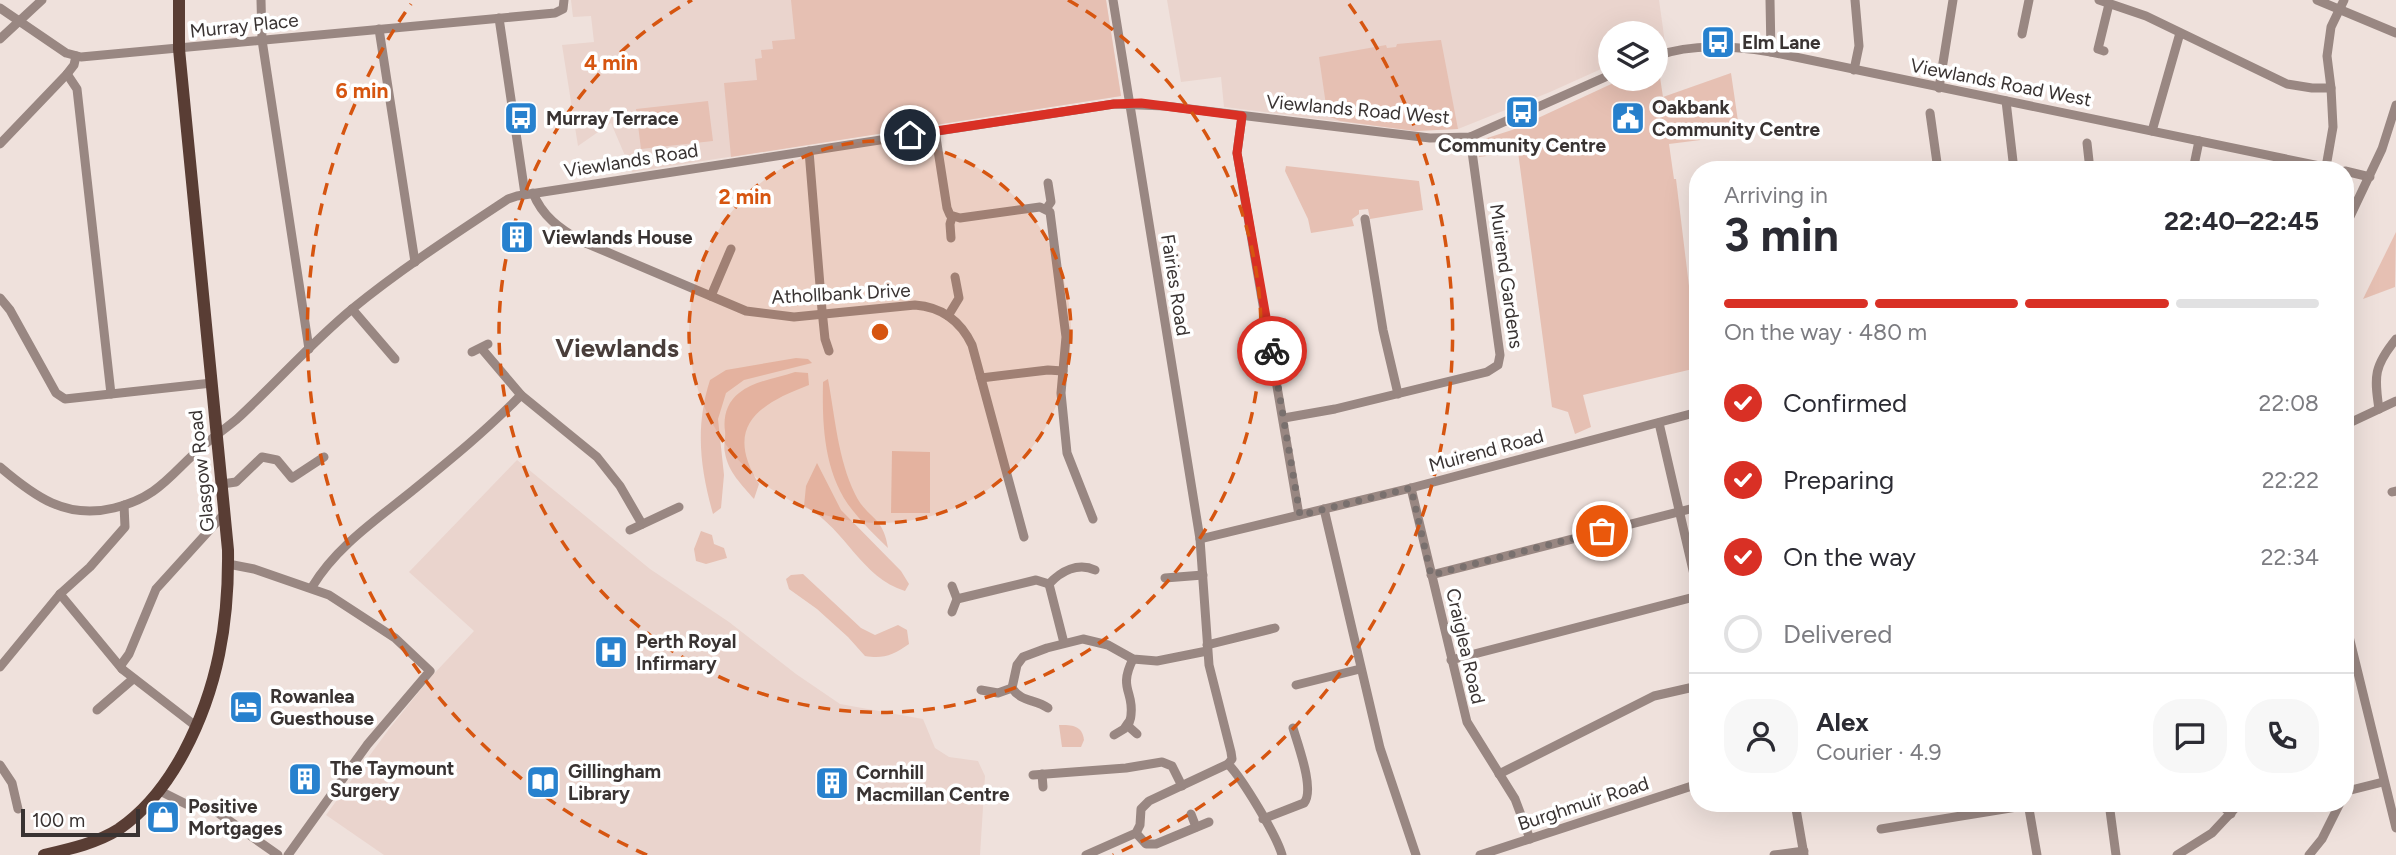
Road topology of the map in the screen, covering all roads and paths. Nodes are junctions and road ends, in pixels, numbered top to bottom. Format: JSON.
{"nodes":[{"id":1,"x":42,"y":0,"type":"edge"},
{"id":2,"x":179,"y":0,"type":"edge"},
{"id":3,"x":261,"y":0,"type":"edge"},
{"id":4,"x":1113,"y":0,"type":"edge"},
{"id":5,"x":1770,"y":0,"type":"edge"},
{"id":6,"x":1855,"y":0,"type":"edge"},
{"id":7,"x":1953,"y":0,"type":"edge"},
{"id":8,"x":2029,"y":0,"type":"edge"},
{"id":9,"x":2099,"y":0,"type":"edge"},
{"id":10,"x":2317,"y":0,"type":"edge"},
{"id":11,"x":564,"y":4,"type":"edge"},
{"id":12,"x":2109,"y":4,"type":"junction"},
{"id":13,"x":2342,"y":5,"type":"edge"},
{"id":14,"x":0,"y":8,"type":"edge"},
{"id":15,"x":499,"y":18,"type":"junction"},
{"id":16,"x":19,"y":22,"type":"junction"},
{"id":17,"x":379,"y":29,"type":"junction"},
{"id":18,"x":2022,"y":33,"type":"dead end"},
{"id":19,"x":2180,"y":33,"type":"junction"},
{"id":20,"x":2396,"y":33,"type":"edge"},
{"id":21,"x":0,"y":39,"type":"edge"},
{"id":22,"x":262,"y":40,"type":"junction"},
{"id":23,"x":178,"y":49,"type":"junction"},
{"id":24,"x":2098,"y":49,"type":"dead end"},
{"id":25,"x":1771,"y":52,"type":"junction"},
{"id":26,"x":1668,"y":53,"type":"edge"},
{"id":27,"x":76,"y":56,"type":"junction"},
{"id":28,"x":1853,"y":70,"type":"junction"},
{"id":29,"x":67,"y":74,"type":"junction"},
{"id":30,"x":1598,"y":81,"type":"edge"},
{"id":31,"x":1939,"y":88,"type":"junction"},
{"id":32,"x":2331,"y":88,"type":"junction"},
{"id":33,"x":2006,"y":101,"type":"junction"},
{"id":34,"x":1131,"y":104,"type":"junction"},
{"id":35,"x":2396,"y":106,"type":"edge"},
{"id":36,"x":1930,"y":113,"type":"dead end"},
{"id":37,"x":1242,"y":116,"type":"junction"},
{"id":38,"x":935,"y":131,"type":"junction"},
{"id":39,"x":2152,"y":131,"type":"junction"},
{"id":40,"x":1470,"y":137,"type":"junction"},
{"id":41,"x":2199,"y":141,"type":"junction"},
{"id":42,"x":0,"y":144,"type":"edge"},
{"id":43,"x":2085,"y":149,"type":"dead end"},
{"id":44,"x":810,"y":151,"type":"junction"},
{"id":45,"x":1937,"y":161,"type":"edge"},
{"id":46,"x":2013,"y":161,"type":"edge"},
{"id":47,"x":2088,"y":161,"type":"edge"},
{"id":48,"x":2195,"y":161,"type":"edge"},
{"id":49,"x":2297,"y":161,"type":"edge"},
{"id":50,"x":2327,"y":161,"type":"edge"},
{"id":51,"x":2354,"y":173,"type":"edge"},
{"id":52,"x":2370,"y":177,"type":"junction"},
{"id":53,"x":1048,"y":183,"type":"dead end"},
{"id":54,"x":529,"y":193,"type":"junction"},
{"id":55,"x":1046,"y":209,"type":"junction"},
{"id":56,"x":2354,"y":209,"type":"edge"},
{"id":57,"x":952,"y":217,"type":"junction"},
{"id":58,"x":1365,"y":219,"type":"dead end"},
{"id":59,"x":951,"y":238,"type":"dead end"},
{"id":60,"x":731,"y":249,"type":"dead end"},
{"id":61,"x":415,"y":262,"type":"junction"},
{"id":62,"x":955,"y":276,"type":"dead end"},
{"id":63,"x":711,"y":296,"type":"junction"},
{"id":64,"x":0,"y":298,"type":"edge"},
{"id":65,"x":352,"y":309,"type":"junction"},
{"id":66,"x":822,"y":314,"type":"junction"},
{"id":67,"x":948,"y":316,"type":"junction"},
{"id":68,"x":2396,"y":339,"type":"edge"},
{"id":69,"x":481,"y":348,"type":"dead end"},
{"id":70,"x":309,"y":349,"type":"junction"},
{"id":71,"x":830,"y":351,"type":"dead end"},
{"id":72,"x":395,"y":359,"type":"dead end"},
{"id":73,"x":1063,"y":371,"type":"junction"},
{"id":74,"x":981,"y":378,"type":"junction"},
{"id":75,"x":212,"y":383,"type":"junction"},
{"id":76,"x":111,"y":394,"type":"junction"},
{"id":77,"x":1398,"y":394,"type":"junction"},
{"id":78,"x":521,"y":396,"type":"junction"},
{"id":79,"x":2396,"y":401,"type":"edge"},
{"id":80,"x":2379,"y":409,"type":"junction"},
{"id":81,"x":1689,"y":415,"type":"edge"},
{"id":82,"x":1284,"y":418,"type":"junction"},
{"id":83,"x":2354,"y":421,"type":"edge"},
{"id":84,"x":1659,"y":423,"type":"junction"},
{"id":85,"x":217,"y":435,"type":"junction"},
{"id":86,"x":324,"y":457,"type":"dead end"},
{"id":87,"x":0,"y":467,"type":"edge"},
{"id":88,"x":222,"y":484,"type":"junction"},
{"id":89,"x":1411,"y":488,"type":"junction"},
{"id":90,"x":124,"y":505,"type":"junction"},
{"id":91,"x":679,"y":507,"type":"dead end"},
{"id":92,"x":1324,"y":509,"type":"junction"},
{"id":93,"x":1689,"y":509,"type":"edge"},
{"id":94,"x":1679,"y":512,"type":"junction"},
{"id":95,"x":225,"y":513,"type":"junction"},
{"id":96,"x":1300,"y":515,"type":"junction"},
{"id":97,"x":1093,"y":519,"type":"dead end"},
{"id":98,"x":642,"y":524,"type":"junction"},
{"id":99,"x":630,"y":530,"type":"dead end"},
{"id":100,"x":1024,"y":537,"type":"dead end"},
{"id":101,"x":1200,"y":539,"type":"junction"},
{"id":102,"x":1689,"y":555,"type":"edge"},
{"id":103,"x":228,"y":564,"type":"junction"},
{"id":104,"x":1095,"y":570,"type":"dead end"},
{"id":105,"x":1203,"y":575,"type":"junction"},
{"id":106,"x":1431,"y":575,"type":"junction"},
{"id":107,"x":1165,"y":578,"type":"dead end"},
{"id":108,"x":1049,"y":584,"type":"junction"},
{"id":109,"x":952,"y":586,"type":"dead end"},
{"id":110,"x":312,"y":587,"type":"junction"},
{"id":111,"x":60,"y":594,"type":"junction"},
{"id":112,"x":1689,"y":596,"type":"edge"},
{"id":113,"x":957,"y":599,"type":"junction"},
{"id":114,"x":953,"y":612,"type":"dead end"},
{"id":115,"x":1275,"y":628,"type":"dead end"},
{"id":116,"x":1064,"y":643,"type":"junction"},
{"id":117,"x":1207,"y":648,"type":"junction"},
{"id":118,"x":2354,"y":658,"type":"edge"},
{"id":119,"x":1133,"y":659,"type":"junction"},
{"id":120,"x":1451,"y":660,"type":"junction"},
{"id":121,"x":0,"y":667,"type":"edge"},
{"id":122,"x":122,"y":669,"type":"junction"},
{"id":123,"x":1360,"y":669,"type":"junction"},
{"id":124,"x":133,"y":679,"type":"junction"},
{"id":125,"x":1296,"y":685,"type":"dead end"},
{"id":126,"x":1012,"y":688,"type":"junction"},
{"id":127,"x":1689,"y":688,"type":"edge"},
{"id":128,"x":981,"y":690,"type":"dead end"},
{"id":129,"x":1048,"y":708,"type":"dead end"},
{"id":130,"x":97,"y":709,"type":"dead end"},
{"id":131,"x":1128,"y":723,"type":"junction"},
{"id":132,"x":197,"y":727,"type":"junction"},
{"id":133,"x":1293,"y":728,"type":"dead end"},
{"id":134,"x":1137,"y":734,"type":"dead end"},
{"id":135,"x":1114,"y":735,"type":"dead end"},
{"id":136,"x":1228,"y":764,"type":"junction"},
{"id":137,"x":1,"y":768,"type":"edge"},
{"id":138,"x":1499,"y":774,"type":"junction"},
{"id":139,"x":2383,"y":782,"type":"junction"},
{"id":140,"x":1182,"y":786,"type":"junction"},
{"id":141,"x":1689,"y":787,"type":"edge"},
{"id":142,"x":1043,"y":788,"type":"dead end"},
{"id":143,"x":2354,"y":790,"type":"edge"},
{"id":144,"x":160,"y":791,"type":"junction"},
{"id":145,"x":18,"y":809,"type":"dead end"},
{"id":146,"x":1797,"y":812,"type":"edge"},
{"id":147,"x":1982,"y":812,"type":"edge"},
{"id":148,"x":2030,"y":812,"type":"edge"},
{"id":149,"x":2110,"y":812,"type":"edge"},
{"id":150,"x":2336,"y":812,"type":"edge"},
{"id":151,"x":1191,"y":814,"type":"dead end"},
{"id":152,"x":2231,"y":814,"type":"edge"},
{"id":153,"x":1263,"y":819,"type":"junction"},
{"id":154,"x":1209,"y":822,"type":"dead end"},
{"id":155,"x":1196,"y":827,"type":"junction"},
{"id":156,"x":2396,"y":828,"type":"edge"},
{"id":157,"x":1881,"y":829,"type":"dead end"},
{"id":158,"x":1136,"y":833,"type":"junction"},
{"id":159,"x":1530,"y":839,"type":"junction"},
{"id":160,"x":1096,"y":853,"type":"edge"},
{"id":161,"x":1804,"y":853,"type":"edge"},
{"id":162,"x":44,"y":855,"type":"edge"},
{"id":163,"x":278,"y":855,"type":"edge"},
{"id":164,"x":288,"y":855,"type":"edge"},
{"id":165,"x":1086,"y":855,"type":"edge"},
{"id":166,"x":1282,"y":855,"type":"edge"},
{"id":167,"x":1416,"y":855,"type":"edge"},
{"id":168,"x":1480,"y":855,"type":"edge"},
{"id":169,"x":1774,"y":855,"type":"edge"},
{"id":170,"x":2037,"y":855,"type":"edge"},
{"id":171,"x":2116,"y":855,"type":"edge"},
{"id":172,"x":2177,"y":855,"type":"edge"},
{"id":173,"x":2309,"y":855,"type":"edge"}],
"edges":[{"from":1,"to":16,"type":"street"},
{"from":2,"to":23,"type":"main road","name":"Glasgow Road"},
{"from":3,"to":22,"type":"street"},
{"from":4,"to":34,"type":"street","name":"Fairies Road"},
{"from":5,"to":25,"type":"street"},
{"from":6,"to":28,"type":"street"},
{"from":7,"to":31,"type":"street"},
{"from":8,"to":18,"type":"street"},
{"from":9,"to":12,"type":"street"},
{"from":10,"to":13,"type":"street"},
{"from":11,"to":15,"type":"street","name":"Murray Place"},
{"from":12,"to":19,"type":"street"},
{"from":12,"to":24,"type":"street"},
{"from":13,"to":20,"type":"street"},
{"from":13,"to":32,"type":"street"},
{"from":14,"to":16,"type":"street"},
{"from":15,"to":17,"type":"street","name":"Murray Place"},
{"from":15,"to":54,"type":"street"},
{"from":16,"to":21,"type":"street"},
{"from":16,"to":27,"type":"street"},
{"from":17,"to":22,"type":"street","name":"Murray Place"},
{"from":17,"to":61,"type":"street"},
{"from":19,"to":32,"type":"street"},
{"from":19,"to":39,"type":"street"},
{"from":22,"to":23,"type":"street","name":"Murray Place"},
{"from":22,"to":70,"type":"street"},
{"from":23,"to":27,"type":"street","name":"Murray Place"},
{"from":23,"to":75,"type":"main road","name":"Glasgow Road"},
{"from":25,"to":26,"type":"street","name":"Viewlands Road West"},
{"from":25,"to":28,"type":"street","name":"Viewlands Road West"},
{"from":27,"to":29,"type":"street"},
{"from":28,"to":31,"type":"street","name":"Viewlands Road West"},
{"from":29,"to":42,"type":"street"},
{"from":29,"to":76,"type":"street"},
{"from":30,"to":40,"type":"street","name":"Viewlands Road West"},
{"from":31,"to":33,"type":"street","name":"Viewlands Road West"},
{"from":32,"to":50,"type":"street"},
{"from":33,"to":39,"type":"street","name":"Viewlands Road West"},
{"from":33,"to":46,"type":"street"},
{"from":34,"to":37,"type":"street","name":"Viewlands Road West"},
{"from":34,"to":38,"type":"street","name":"Viewlands Road"},
{"from":34,"to":101,"type":"street","name":"Fairies Road"},
{"from":35,"to":52,"type":"street"},
{"from":36,"to":45,"type":"street"},
{"from":37,"to":40,"type":"street","name":"Viewlands Road West"},
{"from":37,"to":82,"type":"street"},
{"from":38,"to":44,"type":"street","name":"Viewlands Road"},
{"from":38,"to":57,"type":"street"},
{"from":39,"to":41,"type":"street","name":"Viewlands Road West"},
{"from":40,"to":77,"type":"street","name":"Muirend Gardens"},
{"from":41,"to":48,"type":"street"},
{"from":41,"to":49,"type":"street","name":"Viewlands Road West"},
{"from":43,"to":47,"type":"street"},
{"from":44,"to":54,"type":"street","name":"Viewlands Road"},
{"from":44,"to":66,"type":"street"},
{"from":51,"to":52,"type":"street"},
{"from":52,"to":56,"type":"street"},
{"from":53,"to":55,"type":"street"},
{"from":54,"to":61,"type":"street","name":"Viewlands Road"},
{"from":54,"to":63,"type":"street","name":"Athollbank Drive"},
{"from":55,"to":57,"type":"street"},
{"from":55,"to":73,"type":"street"},
{"from":57,"to":59,"type":"street"},
{"from":58,"to":77,"type":"street"},
{"from":60,"to":63,"type":"street"},
{"from":61,"to":65,"type":"street","name":"Viewlands Road"},
{"from":62,"to":67,"type":"street"},
{"from":63,"to":66,"type":"street","name":"Athollbank Drive"},
{"from":64,"to":76,"type":"street"},
{"from":65,"to":70,"type":"street","name":"Viewlands Road"},
{"from":65,"to":72,"type":"street"},
{"from":66,"to":67,"type":"street","name":"Athollbank Drive"},
{"from":66,"to":71,"type":"street"},
{"from":67,"to":74,"type":"street"},
{"from":68,"to":80,"type":"street"},
{"from":69,"to":78,"type":"street"},
{"from":70,"to":85,"type":"street","name":"Viewlands Road"},
{"from":73,"to":74,"type":"street"},
{"from":73,"to":97,"type":"street"},
{"from":74,"to":100,"type":"street"},
{"from":75,"to":76,"type":"street"},
{"from":75,"to":85,"type":"main road","name":"Glasgow Road"},
{"from":77,"to":82,"type":"street","name":"Muirend Gardens"},
{"from":78,"to":98,"type":"street"},
{"from":78,"to":110,"type":"street"},
{"from":79,"to":80,"type":"street"},
{"from":80,"to":83,"type":"street"},
{"from":81,"to":84,"type":"street","name":"Muirend Road"},
{"from":82,"to":96,"type":"street"},
{"from":84,"to":89,"type":"street","name":"Muirend Road"},
{"from":84,"to":94,"type":"street"},
{"from":85,"to":88,"type":"main road","name":"Glasgow Road"},
{"from":85,"to":90,"type":"street","name":"Viewlands Road"},
{"from":86,"to":88,"type":"street"},
{"from":87,"to":90,"type":"street","name":"Viewlands Road"},
{"from":88,"to":95,"type":"main road","name":"Glasgow Road"},
{"from":89,"to":92,"type":"street","name":"Muirend Road"},
{"from":89,"to":106,"type":"street","name":"Craiglea Road"},
{"from":90,"to":111,"type":"street"},
{"from":91,"to":98,"type":"street"},
{"from":92,"to":96,"type":"street","name":"Muirend Road"},
{"from":92,"to":123,"type":"street"},
{"from":93,"to":94,"type":"street"},
{"from":94,"to":102,"type":"street"},
{"from":94,"to":106,"type":"street"},
{"from":95,"to":103,"type":"main road","name":"Glasgow Road"},
{"from":95,"to":122,"type":"street"},
{"from":96,"to":101,"type":"street","name":"Muirend Road"},
{"from":98,"to":99,"type":"street"},
{"from":101,"to":105,"type":"street","name":"Fairies Road"},
{"from":103,"to":110,"type":"street"},
{"from":103,"to":132,"type":"main road","name":"Glasgow Road"},
{"from":104,"to":108,"type":"street"},
{"from":105,"to":107,"type":"street"},
{"from":105,"to":117,"type":"street","name":"Fairies Road"},
{"from":106,"to":120,"type":"street","name":"Craiglea Road"},
{"from":108,"to":113,"type":"street"},
{"from":108,"to":116,"type":"street"},
{"from":109,"to":113,"type":"street"},
{"from":110,"to":164,"type":"street"},
{"from":111,"to":121,"type":"street"},
{"from":111,"to":122,"type":"street"},
{"from":112,"to":120,"type":"street"},
{"from":113,"to":114,"type":"street"},
{"from":115,"to":117,"type":"street"},
{"from":116,"to":119,"type":"street"},
{"from":116,"to":126,"type":"street"},
{"from":117,"to":119,"type":"street"},
{"from":117,"to":136,"type":"street","name":"Fairies Road"},
{"from":118,"to":139,"type":"street"},
{"from":119,"to":131,"type":"street"},
{"from":120,"to":138,"type":"street","name":"Craiglea Road"},
{"from":122,"to":124,"type":"street"},
{"from":123,"to":125,"type":"street"},
{"from":123,"to":167,"type":"street"},
{"from":124,"to":130,"type":"street"},
{"from":124,"to":132,"type":"street"},
{"from":126,"to":128,"type":"street"},
{"from":126,"to":129,"type":"street"},
{"from":127,"to":138,"type":"street"},
{"from":131,"to":134,"type":"street"},
{"from":131,"to":135,"type":"street"},
{"from":132,"to":144,"type":"main road","name":"Glasgow Road"},
{"from":133,"to":153,"type":"street"},
{"from":136,"to":140,"type":"street"},
{"from":136,"to":153,"type":"street","name":"Fairies Road"},
{"from":137,"to":145,"type":"street"},
{"from":138,"to":159,"type":"street","name":"Craiglea Road"},
{"from":139,"to":143,"type":"street"},
{"from":139,"to":156,"type":"street"},
{"from":140,"to":142,"type":"street"},
{"from":140,"to":158,"type":"street"},
{"from":141,"to":159,"type":"street","name":"Burghmuir Road"},
{"from":144,"to":162,"type":"main road","name":"Glasgow Road"},
{"from":144,"to":163,"type":"street"},
{"from":146,"to":161,"type":"street"},
{"from":147,"to":157,"type":"street"},
{"from":148,"to":170,"type":"street"},
{"from":149,"to":171,"type":"street"},
{"from":150,"to":173,"type":"street"},
{"from":151,"to":155,"type":"street"},
{"from":152,"to":172,"type":"street"},
{"from":153,"to":166,"type":"street","name":"Fairies Road"},
{"from":154,"to":155,"type":"street"},
{"from":155,"to":158,"type":"street"},
{"from":158,"to":160,"type":"street"},
{"from":159,"to":168,"type":"street","name":"Burghmuir Road"},
{"from":160,"to":165,"type":"street"},
{"from":161,"to":169,"type":"street"}]}
